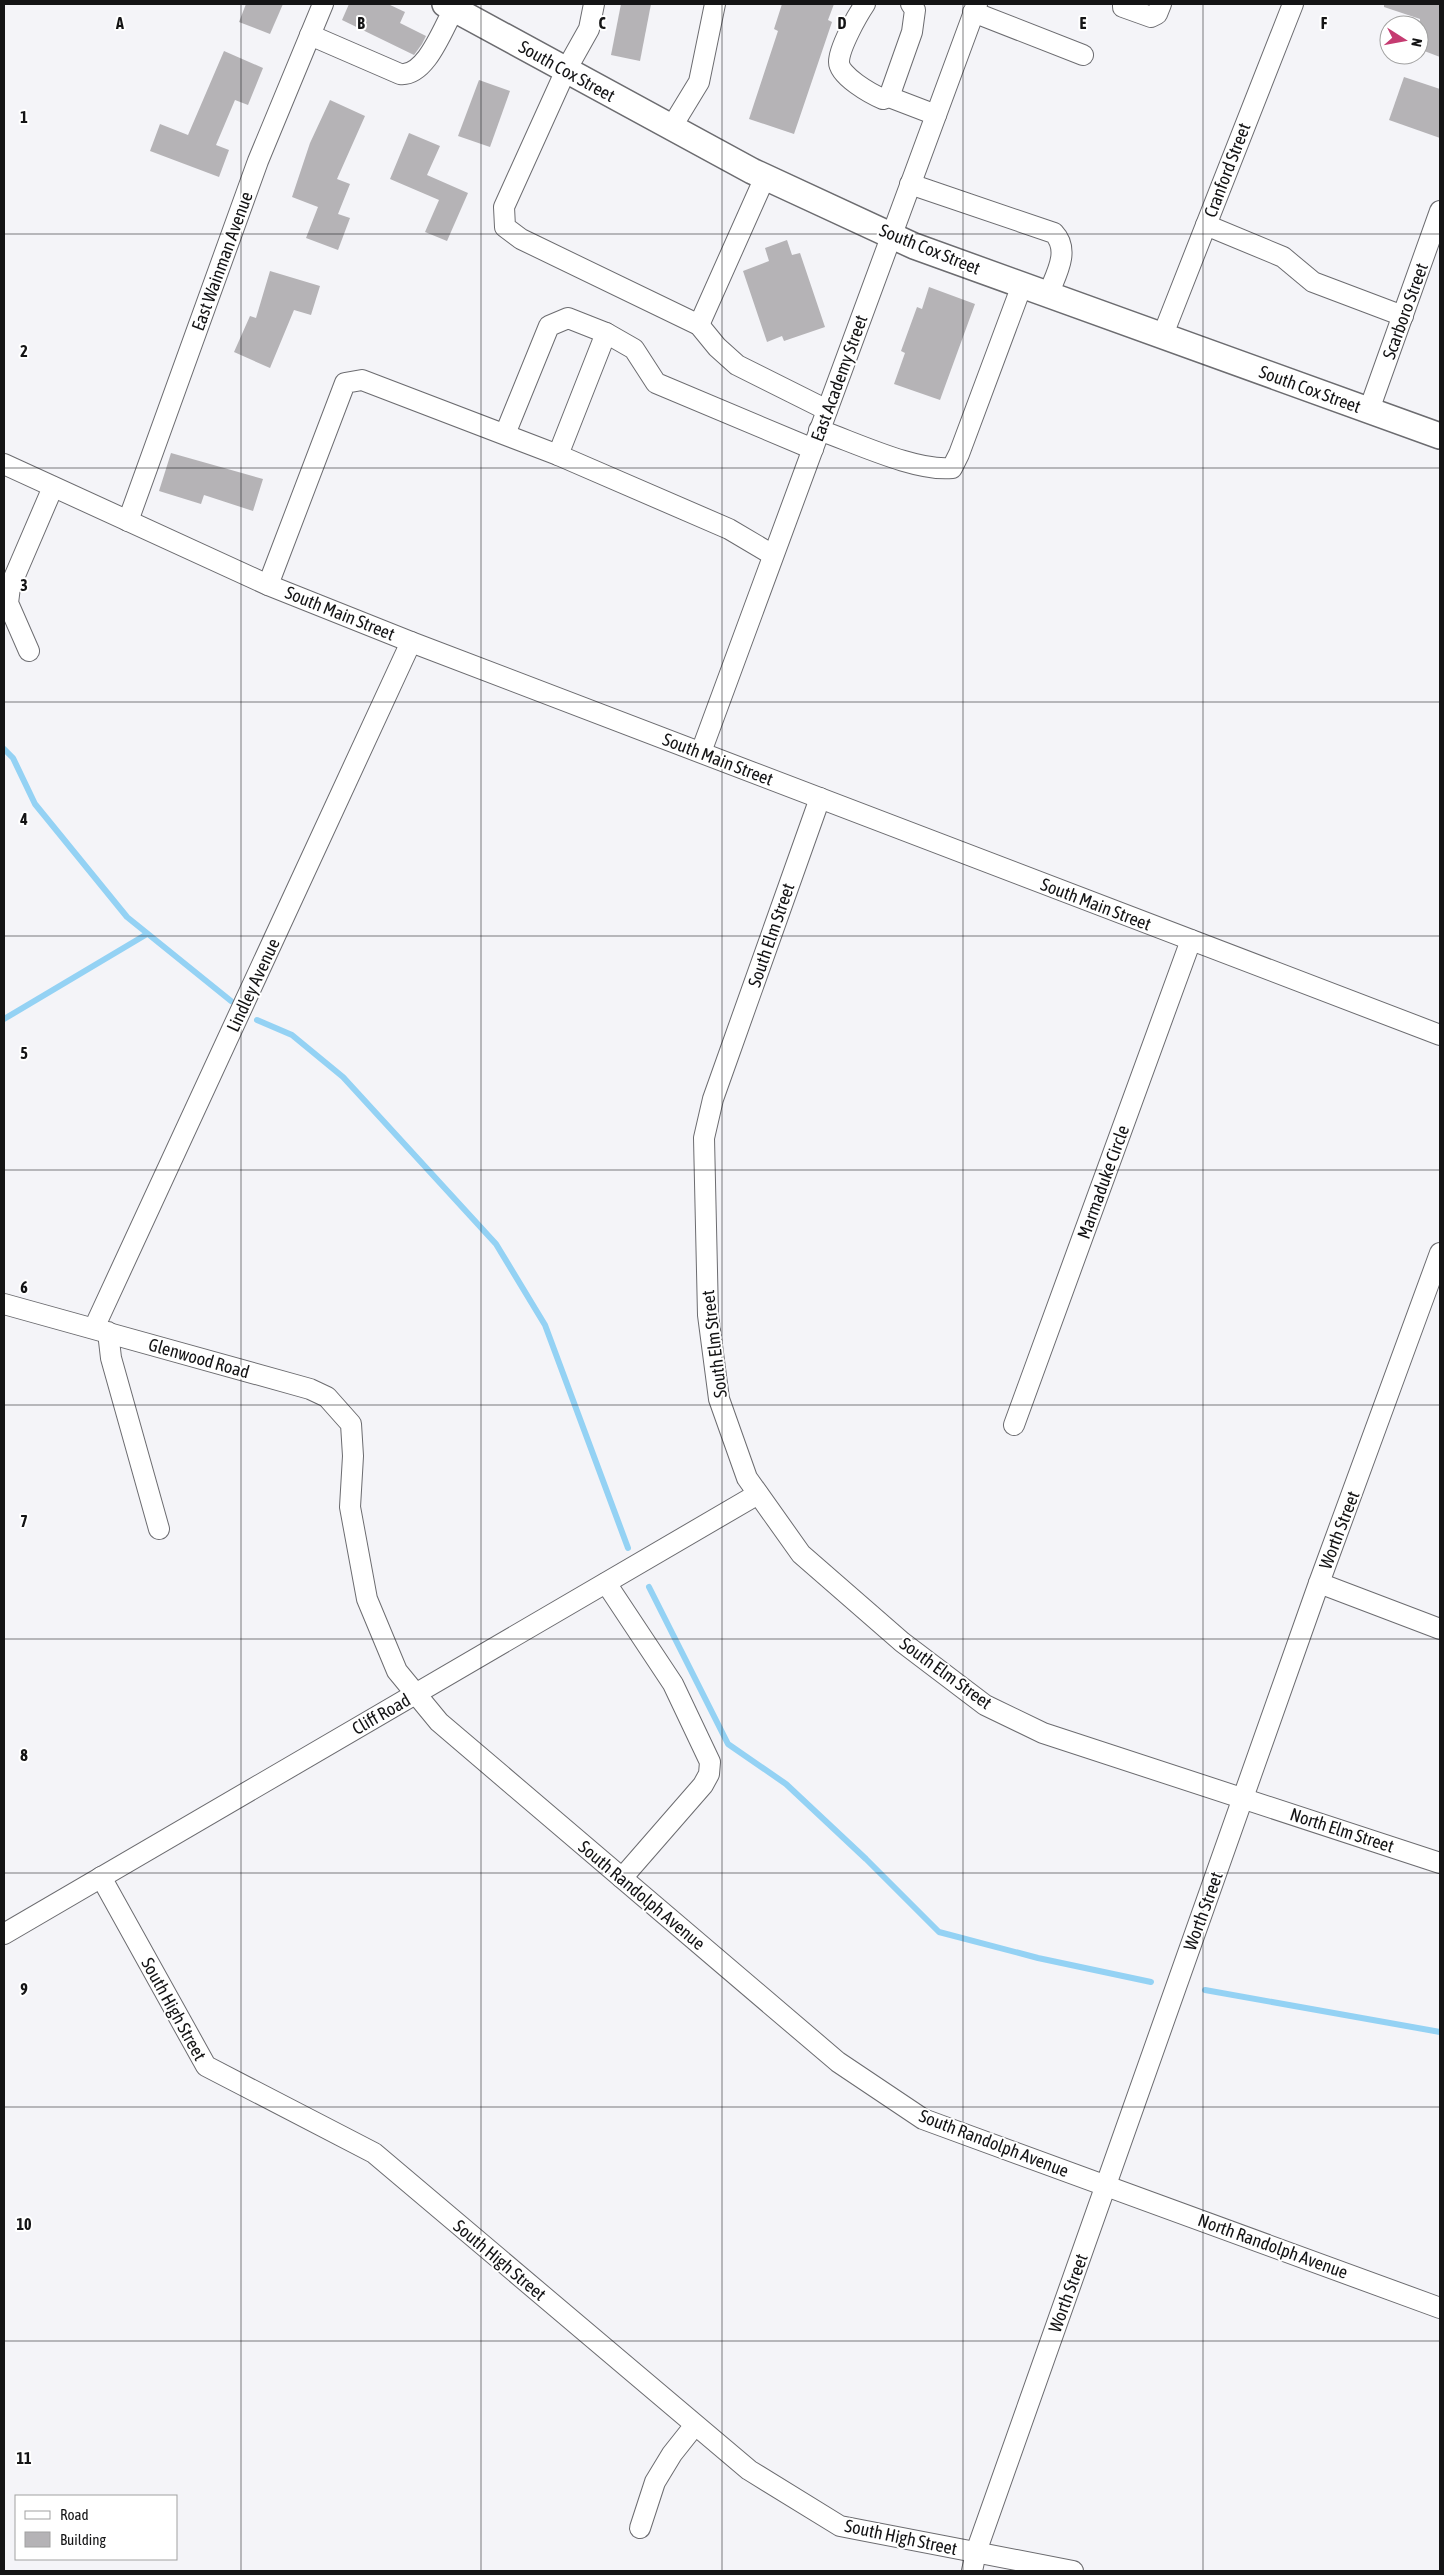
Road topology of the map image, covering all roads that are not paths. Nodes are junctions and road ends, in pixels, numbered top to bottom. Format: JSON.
{"nodes":[{"id":1,"x":323,"y":4,"type":"edge"},
{"id":2,"x":594,"y":4,"type":"edge"},
{"id":3,"x":715,"y":4,"type":"edge"},
{"id":4,"x":865,"y":4,"type":"edge"},
{"id":5,"x":911,"y":4,"type":"edge"},
{"id":6,"x":1123,"y":4,"type":"edge"},
{"id":7,"x":1161,"y":4,"type":"edge"},
{"id":8,"x":1293,"y":4,"type":"edge"},
{"id":9,"x":455,"y":7,"type":"edge"},
{"id":10,"x":975,"y":8,"type":"edge"},
{"id":11,"x":310,"y":35,"type":"junction"},
{"id":12,"x":1083,"y":55,"type":"dead end"},
{"id":13,"x":566,"y":70,"type":"junction"},
{"id":14,"x":889,"y":97,"type":"junction"},
{"id":15,"x":936,"y":115,"type":"junction"},
{"id":16,"x":671,"y":128,"type":"junction"},
{"id":17,"x":765,"y":177,"type":"junction"},
{"id":18,"x":910,"y":184,"type":"junction"},
{"id":19,"x":1440,"y":211,"type":"edge"},
{"id":20,"x":1206,"y":226,"type":"junction"},
{"id":21,"x":892,"y":235,"type":"junction"},
{"id":22,"x":1022,"y":285,"type":"junction"},
{"id":23,"x":1048,"y":295,"type":"junction"},
{"id":24,"x":1403,"y":316,"type":"junction"},
{"id":25,"x":700,"y":325,"type":"junction"},
{"id":26,"x":606,"y":333,"type":"junction"},
{"id":27,"x":1162,"y":337,"type":"junction"},
{"id":28,"x":827,"y":410,"type":"junction"},
{"id":29,"x":1369,"y":410,"type":"junction"},
{"id":30,"x":819,"y":430,"type":"junction"},
{"id":31,"x":505,"y":434,"type":"junction"},
{"id":32,"x":1440,"y":436,"type":"edge"},
{"id":33,"x":813,"y":449,"type":"junction"},
{"id":34,"x":558,"y":455,"type":"junction"},
{"id":35,"x":4,"y":464,"type":"edge"},
{"id":36,"x":53,"y":487,"type":"junction"},
{"id":37,"x":128,"y":521,"type":"junction"},
{"id":38,"x":773,"y":555,"type":"junction"},
{"id":39,"x":268,"y":585,"type":"junction"},
{"id":40,"x":412,"y":642,"type":"junction"},
{"id":41,"x":29,"y":651,"type":"dead end"},
{"id":42,"x":700,"y":752,"type":"junction"},
{"id":43,"x":820,"y":798,"type":"junction"},
{"id":44,"x":1191,"y":940,"type":"junction"},
{"id":45,"x":1440,"y":1035,"type":"edge"},
{"id":46,"x":1440,"y":1253,"type":"edge"},
{"id":47,"x":4,"y":1304,"type":"edge"},
{"id":48,"x":101,"y":1330,"type":"junction"},
{"id":49,"x":1014,"y":1425,"type":"dead end"},
{"id":50,"x":353,"y":1456,"type":"joint"},
{"id":51,"x":758,"y":1494,"type":"junction"},
{"id":52,"x":159,"y":1529,"type":"dead end"},
{"id":53,"x":606,"y":1583,"type":"junction"},
{"id":54,"x":1319,"y":1583,"type":"junction"},
{"id":55,"x":1440,"y":1629,"type":"edge"},
{"id":56,"x":416,"y":1694,"type":"junction"},
{"id":57,"x":1244,"y":1797,"type":"junction"},
{"id":58,"x":1440,"y":1862,"type":"edge"},
{"id":59,"x":101,"y":1877,"type":"junction"},
{"id":60,"x":622,"y":1878,"type":"junction"},
{"id":61,"x":4,"y":1934,"type":"edge"},
{"id":62,"x":1106,"y":2185,"type":"junction"},
{"id":63,"x":1440,"y":2308,"type":"edge"},
{"id":64,"x":695,"y":2425,"type":"junction"},
{"id":65,"x":640,"y":2528,"type":"dead end"},
{"id":66,"x":974,"y":2562,"type":"edge"},
{"id":67,"x":1073,"y":2571,"type":"edge"}],
"edges":[{"from":1,"to":11,"type":"street","name":"East Wainman Avenue"},
{"from":2,"to":13,"type":"street"},
{"from":3,"to":16,"type":"street"},
{"from":4,"to":14,"type":"street"},
{"from":5,"to":14,"type":"street"},
{"from":6,"to":7,"type":"street"},
{"from":8,"to":20,"type":"street","name":"Cranford Street"},
{"from":9,"to":11,"type":"street"},
{"from":9,"to":13,"type":"main road","name":"South Cox Street"},
{"from":10,"to":12,"type":"street"},
{"from":10,"to":15,"type":"street","name":"East Academy Street"},
{"from":11,"to":37,"type":"street","name":"East Wainman Avenue"},
{"from":13,"to":16,"type":"main road","name":"South Cox Street"},
{"from":13,"to":25,"type":"street"},
{"from":14,"to":15,"type":"street"},
{"from":15,"to":18,"type":"street","name":"East Academy Street"},
{"from":16,"to":17,"type":"main road","name":"South Cox Street"},
{"from":17,"to":21,"type":"main road","name":"South Cox Street"},
{"from":17,"to":25,"type":"street"},
{"from":18,"to":21,"type":"street","name":"East Academy Street"},
{"from":18,"to":23,"type":"street"},
{"from":19,"to":24,"type":"street","name":"Scarboro Street"},
{"from":20,"to":24,"type":"street"},
{"from":20,"to":27,"type":"street","name":"Cranford Street"},
{"from":21,"to":22,"type":"main road","name":"South Cox Street"},
{"from":21,"to":28,"type":"street","name":"East Academy Street"},
{"from":22,"to":23,"type":"main road","name":"South Cox Street"},
{"from":22,"to":30,"type":"street"},
{"from":23,"to":27,"type":"main road","name":"South Cox Street"},
{"from":24,"to":29,"type":"street","name":"Scarboro Street"},
{"from":25,"to":28,"type":"street"},
{"from":26,"to":31,"type":"street"},
{"from":26,"to":33,"type":"street"},
{"from":26,"to":34,"type":"street"},
{"from":27,"to":29,"type":"main road","name":"South Cox Street"},
{"from":28,"to":30,"type":"street","name":"East Academy Street"},
{"from":29,"to":32,"type":"main road","name":"South Cox Street"},
{"from":30,"to":33,"type":"street","name":"East Academy Street"},
{"from":31,"to":34,"type":"street"},
{"from":31,"to":39,"type":"street"},
{"from":33,"to":38,"type":"street","name":"East Academy Street"},
{"from":34,"to":38,"type":"street"},
{"from":35,"to":36,"type":"street","name":"South Main Street"},
{"from":36,"to":37,"type":"street","name":"South Main Street"},
{"from":36,"to":41,"type":"street"},
{"from":37,"to":39,"type":"street","name":"South Main Street"},
{"from":38,"to":42,"type":"street","name":"East Academy Street"},
{"from":39,"to":40,"type":"street","name":"South Main Street"},
{"from":40,"to":42,"type":"street","name":"South Main Street"},
{"from":40,"to":48,"type":"street","name":"Lindley Avenue"},
{"from":42,"to":43,"type":"street","name":"South Main Street"},
{"from":43,"to":44,"type":"street","name":"South Main Street"},
{"from":43,"to":51,"type":"street","name":"South Elm Street"},
{"from":44,"to":45,"type":"street","name":"South Main Street"},
{"from":44,"to":49,"type":"street","name":"Marmaduke Circle"},
{"from":46,"to":54,"type":"street","name":"Worth Street"},
{"from":47,"to":48,"type":"street","name":"Glenwood Road"},
{"from":48,"to":50,"type":"street","name":"Glenwood Road"},
{"from":48,"to":52,"type":"street"},
{"from":50,"to":56,"type":"street","name":"South Randolph Avenue"},
{"from":51,"to":53,"type":"street","name":"Cliff Road"},
{"from":51,"to":57,"type":"street","name":"South Elm Street"},
{"from":53,"to":56,"type":"street","name":"Cliff Road"},
{"from":53,"to":60,"type":"street"},
{"from":54,"to":55,"type":"street"},
{"from":54,"to":57,"type":"street","name":"Worth Street"},
{"from":56,"to":59,"type":"street","name":"Cliff Road"},
{"from":56,"to":60,"type":"street","name":"South Randolph Avenue"},
{"from":57,"to":58,"type":"street","name":"North Elm Street"},
{"from":57,"to":62,"type":"street","name":"Worth Street"},
{"from":59,"to":61,"type":"street","name":"Cliff Road"},
{"from":59,"to":64,"type":"street","name":"South High Street"},
{"from":60,"to":62,"type":"street","name":"South Randolph Avenue"},
{"from":62,"to":63,"type":"street","name":"North Randolph Avenue"},
{"from":62,"to":66,"type":"street","name":"Worth Street"},
{"from":64,"to":65,"type":"street"},
{"from":64,"to":66,"type":"street","name":"South High Street"},
{"from":66,"to":67,"type":"street","name":"South High Street"}]}
